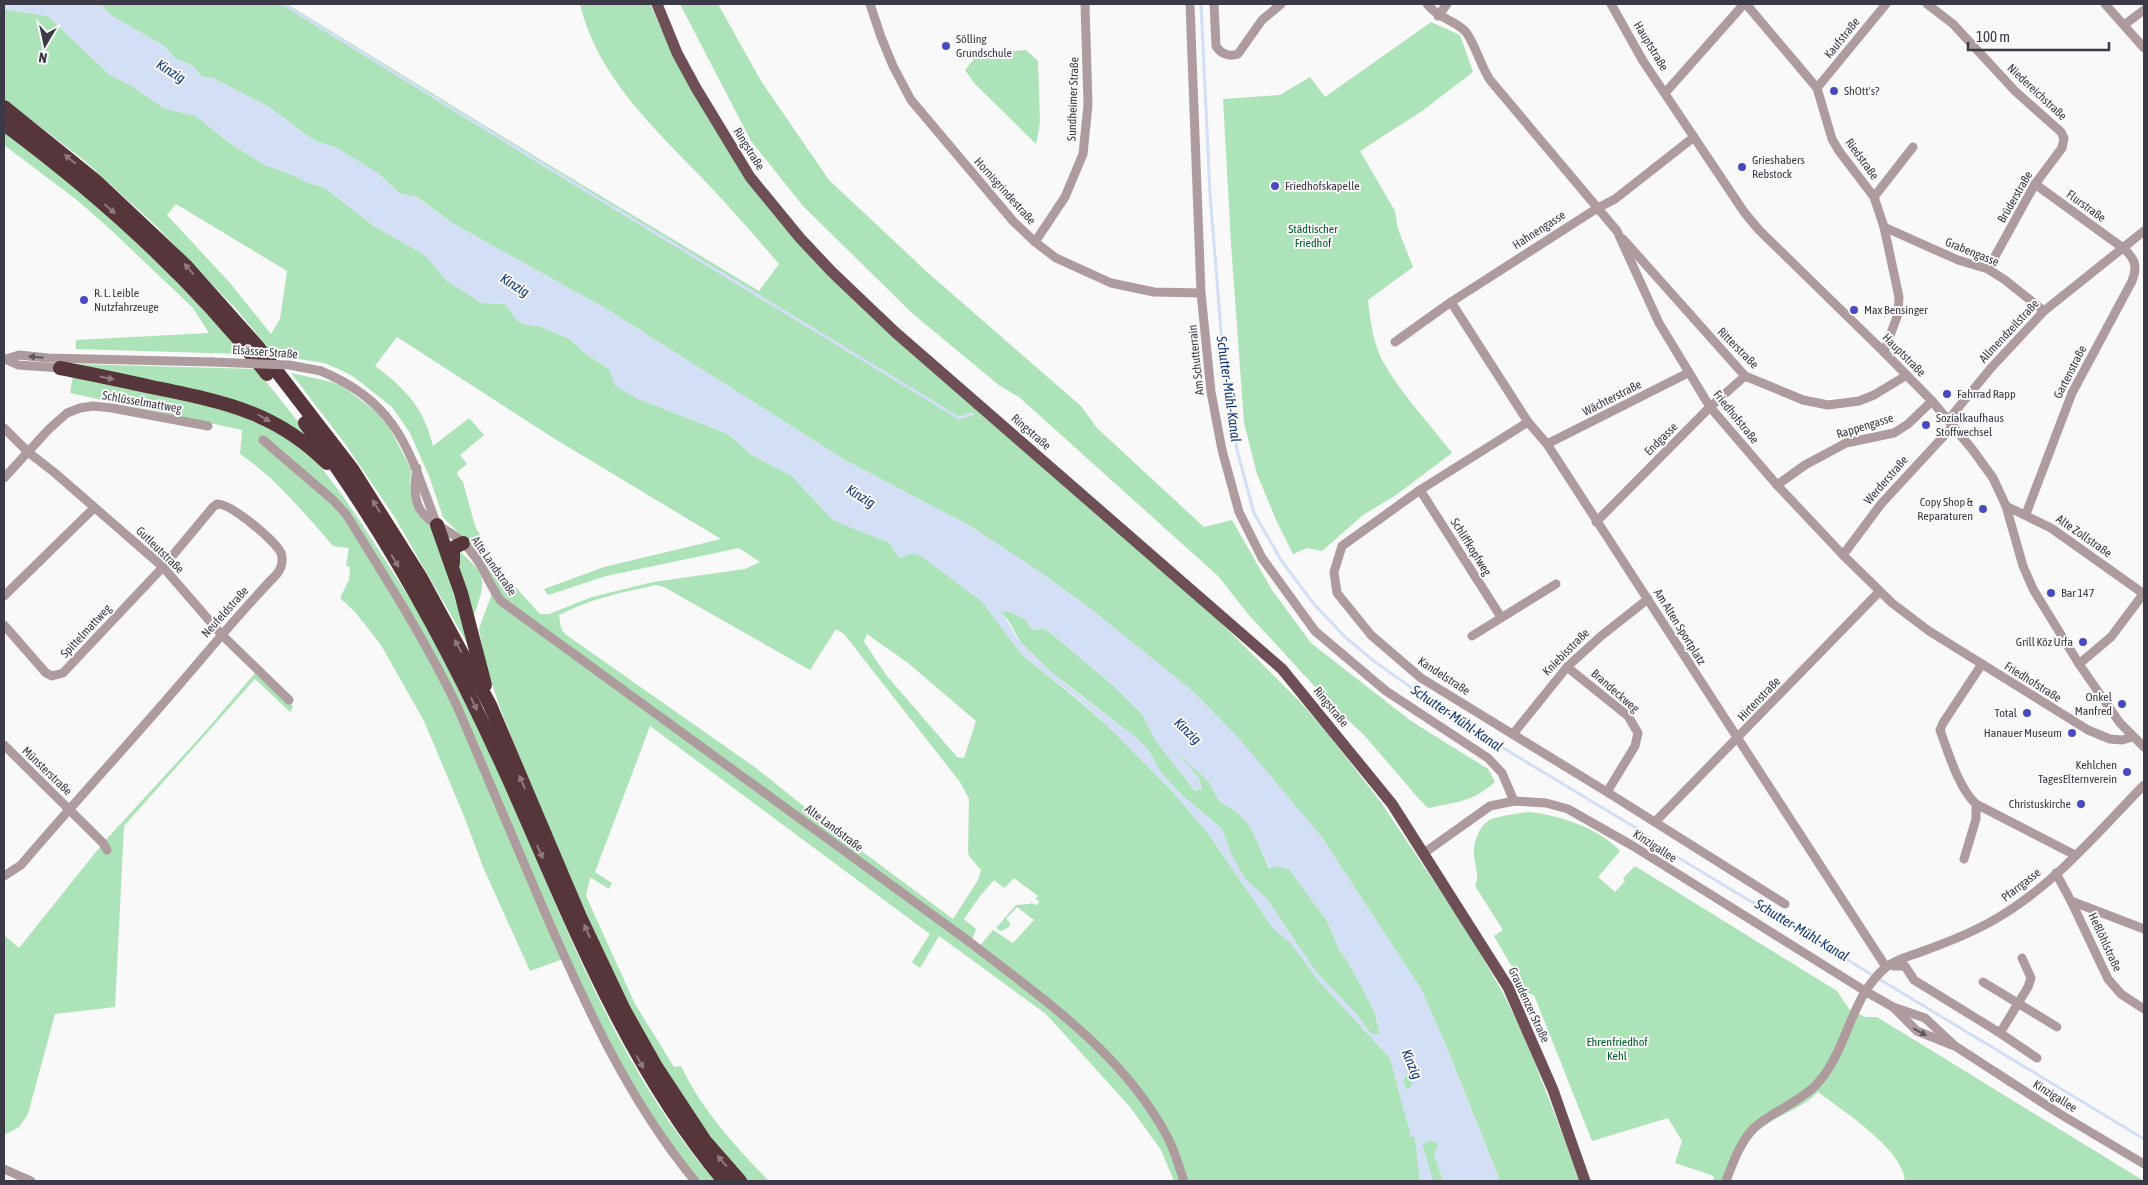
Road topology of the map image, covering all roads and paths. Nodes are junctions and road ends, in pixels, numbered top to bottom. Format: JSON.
{"nodes":[{"id":1,"x":657,"y":4,"type":"edge"},
{"id":2,"x":870,"y":4,"type":"edge"},
{"id":3,"x":1085,"y":4,"type":"edge"},
{"id":4,"x":1190,"y":4,"type":"edge"},
{"id":5,"x":1214,"y":4,"type":"edge"},
{"id":6,"x":1281,"y":4,"type":"edge"},
{"id":7,"x":1427,"y":4,"type":"edge"},
{"id":8,"x":1447,"y":4,"type":"edge"},
{"id":9,"x":1611,"y":4,"type":"edge"},
{"id":10,"x":1745,"y":4,"type":"edge"},
{"id":11,"x":1886,"y":4,"type":"edge"},
{"id":12,"x":1927,"y":4,"type":"edge"},
{"id":13,"x":2105,"y":4,"type":"edge"},
{"id":14,"x":2144,"y":10,"type":"edge"},
{"id":15,"x":1438,"y":16,"type":"junction"},
{"id":16,"x":2124,"y":25,"type":"junction"},
{"id":17,"x":2144,"y":48,"type":"edge"},
{"id":18,"x":1818,"y":88,"type":"junction"},
{"id":19,"x":1665,"y":93,"type":"junction"},
{"id":20,"x":4,"y":107,"type":"edge"},
{"id":21,"x":4,"y":124,"type":"edge"},
{"id":22,"x":1694,"y":138,"type":"junction"},
{"id":23,"x":2064,"y":138,"type":"joint"},
{"id":24,"x":1914,"y":147,"type":"dead end"},
{"id":25,"x":2035,"y":184,"type":"junction"},
{"id":26,"x":1874,"y":197,"type":"junction"},
{"id":27,"x":1596,"y":208,"type":"junction"},
{"id":28,"x":1884,"y":228,"type":"junction"},
{"id":29,"x":1616,"y":231,"type":"junction"},
{"id":30,"x":2144,"y":231,"type":"edge"},
{"id":31,"x":1035,"y":242,"type":"junction"},
{"id":32,"x":2123,"y":248,"type":"junction"},
{"id":33,"x":1988,"y":269,"type":"junction"},
{"id":34,"x":1201,"y":293,"type":"junction"},
{"id":35,"x":1451,"y":302,"type":"junction"},
{"id":36,"x":2044,"y":311,"type":"junction"},
{"id":37,"x":1395,"y":342,"type":"dead end"},
{"id":38,"x":1884,"y":352,"type":"junction"},
{"id":39,"x":5,"y":358,"type":"edge"},
{"id":40,"x":63,"y":363,"type":"junction"},
{"id":41,"x":1688,"y":373,"type":"junction"},
{"id":42,"x":1907,"y":375,"type":"junction"},
{"id":43,"x":1745,"y":376,"type":"junction"},
{"id":44,"x":1932,"y":402,"type":"junction"},
{"id":45,"x":1710,"y":407,"type":"junction"},
{"id":46,"x":1528,"y":422,"type":"junction"},
{"id":47,"x":1951,"y":423,"type":"junction"},
{"id":48,"x":208,"y":426,"type":"dead end"},
{"id":49,"x":4,"y":428,"type":"edge"},
{"id":50,"x":263,"y":440,"type":"dead end"},
{"id":51,"x":1547,"y":444,"type":"junction"},
{"id":52,"x":28,"y":452,"type":"junction"},
{"id":53,"x":4,"y":478,"type":"edge"},
{"id":54,"x":1776,"y":485,"type":"junction"},
{"id":55,"x":351,"y":489,"type":"junction"},
{"id":56,"x":1420,"y":490,"type":"junction"},
{"id":57,"x":2006,"y":506,"type":"junction"},
{"id":58,"x":94,"y":508,"type":"junction"},
{"id":59,"x":2026,"y":514,"type":"junction"},
{"id":60,"x":1596,"y":522,"type":"junction"},
{"id":61,"x":437,"y":525,"type":"junction"},
{"id":62,"x":463,"y":542,"type":"junction"},
{"id":63,"x":1843,"y":555,"type":"junction"},
{"id":64,"x":453,"y":566,"type":"junction"},
{"id":65,"x":163,"y":567,"type":"junction"},
{"id":66,"x":1556,"y":584,"type":"dead end"},
{"id":67,"x":1879,"y":592,"type":"junction"},
{"id":68,"x":2144,"y":593,"type":"edge"},
{"id":69,"x":4,"y":596,"type":"edge"},
{"id":70,"x":1648,"y":599,"type":"junction"},
{"id":71,"x":1501,"y":617,"type":"junction"},
{"id":72,"x":4,"y":625,"type":"edge"},
{"id":73,"x":221,"y":634,"type":"junction"},
{"id":74,"x":1472,"y":636,"type":"dead end"},
{"id":75,"x":1982,"y":664,"type":"junction"},
{"id":76,"x":2079,"y":664,"type":"junction"},
{"id":77,"x":1567,"y":667,"type":"junction"},
{"id":78,"x":289,"y":700,"type":"dead end"},
{"id":79,"x":490,"y":705,"type":"junction"},
{"id":80,"x":1513,"y":734,"type":"junction"},
{"id":81,"x":1738,"y":738,"type":"junction"},
{"id":82,"x":2133,"y":738,"type":"junction"},
{"id":83,"x":2144,"y":747,"type":"edge"},
{"id":84,"x":5,"y":751,"type":"edge"},
{"id":85,"x":2144,"y":785,"type":"edge"},
{"id":86,"x":1607,"y":792,"type":"junction"},
{"id":87,"x":1514,"y":801,"type":"junction"},
{"id":88,"x":1976,"y":804,"type":"junction"},
{"id":89,"x":69,"y":809,"type":"junction"},
{"id":90,"x":1655,"y":822,"type":"junction"},
{"id":91,"x":107,"y":850,"type":"dead end"},
{"id":92,"x":1424,"y":853,"type":"junction"},
{"id":93,"x":2075,"y":855,"type":"junction"},
{"id":94,"x":1964,"y":859,"type":"dead end"},
{"id":95,"x":2056,"y":873,"type":"junction"},
{"id":96,"x":4,"y":876,"type":"edge"},
{"id":97,"x":2071,"y":901,"type":"junction"},
{"id":98,"x":1785,"y":904,"type":"dead end"},
{"id":99,"x":2144,"y":929,"type":"edge"},
{"id":100,"x":2022,"y":958,"type":"dead end"},
{"id":101,"x":1886,"y":967,"type":"junction"},
{"id":102,"x":1983,"y":982,"type":"dead end"},
{"id":103,"x":1864,"y":991,"type":"junction"},
{"id":104,"x":2019,"y":1003,"type":"junction"},
{"id":105,"x":1893,"y":1007,"type":"junction"},
{"id":106,"x":2144,"y":1009,"type":"edge"},
{"id":107,"x":2057,"y":1027,"type":"dead end"},
{"id":108,"x":2000,"y":1033,"type":"junction"},
{"id":109,"x":1955,"y":1046,"type":"junction"},
{"id":110,"x":2038,"y":1058,"type":"dead end"},
{"id":111,"x":2144,"y":1164,"type":"edge"},
{"id":112,"x":4,"y":1169,"type":"edge"},
{"id":113,"x":31,"y":1181,"type":"edge"},
{"id":114,"x":696,"y":1181,"type":"edge"},
{"id":115,"x":724,"y":1181,"type":"edge"},
{"id":116,"x":740,"y":1181,"type":"edge"},
{"id":117,"x":1184,"y":1181,"type":"edge"},
{"id":118,"x":1586,"y":1181,"type":"edge"},
{"id":119,"x":1726,"y":1181,"type":"edge"}],
"edges":[{"from":1,"to":92,"type":"main road","name":"Ringstraße"},
{"from":2,"to":31,"type":"street","name":"Hornisgrindestraße"},
{"from":3,"to":31,"type":"street","name":"Sundheimer Straße"},
{"from":4,"to":34,"type":"street","name":"Am Schutterrain"},
{"from":5,"to":6,"type":"street"},
{"from":7,"to":15,"type":"street","name":"Friedhofstraße"},
{"from":8,"to":15,"type":"street"},
{"from":9,"to":19,"type":"street","name":"Hauptstraße"},
{"from":10,"to":18,"type":"street","name":"Riedstraße"},
{"from":10,"to":19,"type":"street"},
{"from":11,"to":18,"type":"street","name":"Kaufstraße"},
{"from":12,"to":23,"type":"street","name":"Niedereichstraße"},
{"from":13,"to":16,"type":"street"},
{"from":14,"to":16,"type":"street"},
{"from":15,"to":27,"type":"street","name":"Friedhofstraße"},
{"from":16,"to":17,"type":"street"},
{"from":18,"to":26,"type":"street","name":"Riedstraße"},
{"from":19,"to":22,"type":"street","name":"Hauptstraße"},
{"from":79,"to":20,"type":"highway","one_way":true},
{"from":21,"to":55,"type":"highway","one_way":true},
{"from":22,"to":27,"type":"street","name":"Hahnengasse"},
{"from":22,"to":38,"type":"street","name":"Hauptstraße"},
{"from":23,"to":25,"type":"street","name":"Brüderstraße"},
{"from":24,"to":26,"type":"street"},
{"from":25,"to":32,"type":"street","name":"Flurstraße"},
{"from":25,"to":33,"type":"street","name":"Brüderstraße"},
{"from":26,"to":28,"type":"street","name":"Riedstraße"},
{"from":27,"to":29,"type":"street","name":"Friedhofstraße"},
{"from":27,"to":35,"type":"street","name":"Hahnengasse"},
{"from":28,"to":33,"type":"street","name":"Grabengasse"},
{"from":28,"to":38,"type":"street","name":"Riedstraße"},
{"from":29,"to":41,"type":"street","name":"Friedhofstraße"},
{"from":29,"to":43,"type":"street","name":"Ritterstraße"},
{"from":30,"to":32,"type":"street","name":"Allmendzeilstraße"},
{"from":31,"to":34,"type":"street","name":"Hornisgrindestraße"},
{"from":32,"to":36,"type":"street","name":"Allmendzeilstraße"},
{"from":32,"to":59,"type":"street","name":"Gartenstraße"},
{"from":33,"to":36,"type":"street","name":"Grabengasse"},
{"from":34,"to":87,"type":"street","name":"Am Schutterrain"},
{"from":35,"to":37,"type":"street","name":"Hahnengasse"},
{"from":35,"to":46,"type":"street","name":"Am Alten Sportplatz"},
{"from":36,"to":47,"type":"street","name":"Allmendzeilstraße"},
{"from":38,"to":42,"type":"street","name":"Hauptstraße"},
{"from":39,"to":40,"type":"street","name":"Elsässer Straße"},
{"from":40,"to":55,"type":"highway","one_way":true},
{"from":40,"to":61,"type":"street","name":"Elsässer Straße","bridge":true},
{"from":41,"to":45,"type":"street","name":"Friedhofstraße"},
{"from":41,"to":51,"type":"street","name":"Wächterstraße"},
{"from":42,"to":43,"type":"street","name":"Ritterstraße"},
{"from":42,"to":44,"type":"street","name":"Hauptstraße"},
{"from":43,"to":45,"type":"street","name":"Endgasse"},
{"from":44,"to":47,"type":"street","name":"Hauptstraße"},
{"from":44,"to":54,"type":"street","name":"Rappengasse"},
{"from":45,"to":54,"type":"street","name":"Friedhofstraße"},
{"from":45,"to":60,"type":"street","name":"Endgasse"},
{"from":46,"to":51,"type":"street","name":"Am Alten Sportplatz"},
{"from":46,"to":56,"type":"street","name":"Kandelstraße"},
{"from":47,"to":57,"type":"street","name":"Hauptstraße"},
{"from":47,"to":63,"type":"street","name":"Werderstraße"},
{"from":48,"to":52,"type":"street","name":"Schlüsselmattweg"},
{"from":49,"to":52,"type":"street","name":"Gutleutstraße"},
{"from":50,"to":114,"type":"street"},
{"from":51,"to":60,"type":"street","name":"Am Alten Sportplatz"},
{"from":52,"to":53,"type":"street","name":"Schlüsselmattweg"},
{"from":52,"to":58,"type":"street","name":"Gutleutstraße"},
{"from":54,"to":63,"type":"street","name":"Friedhofstraße"},
{"from":55,"to":115,"type":"highway","one_way":true},
{"from":56,"to":71,"type":"street","name":"Schliffkopfweg"},
{"from":56,"to":80,"type":"street","name":"Kandelstraße"},
{"from":57,"to":59,"type":"street","name":"Alte Zollstraße"},
{"from":57,"to":76,"type":"street","name":"Hauptstraße"},
{"from":58,"to":65,"type":"street","name":"Gutleutstraße"},
{"from":58,"to":69,"type":"street"},
{"from":59,"to":68,"type":"street","name":"Alte Zollstraße"},
{"from":60,"to":70,"type":"street","name":"Am Alten Sportplatz"},
{"from":61,"to":62,"type":"street","name":"Alte Landstraße"},
{"from":61,"to":64,"type":"highway"},
{"from":62,"to":64,"type":"highway"},
{"from":62,"to":117,"type":"street","name":"Alte Landstraße"},
{"from":63,"to":67,"type":"street","name":"Friedhofstraße"},
{"from":64,"to":79,"type":"highway"},
{"from":65,"to":72,"type":"street","name":"Spittelmattweg"},
{"from":65,"to":73,"type":"street","name":"Gutleutstraße"},
{"from":65,"to":73,"type":"street","name":"Neufeldstraße"},
{"from":66,"to":71,"type":"street"},
{"from":67,"to":75,"type":"street","name":"Friedhofstraße"},
{"from":67,"to":81,"type":"street","name":"Hirtenstraße"},
{"from":68,"to":76,"type":"street"},
{"from":70,"to":77,"type":"street","name":"Kniebisstraße"},
{"from":70,"to":81,"type":"street","name":"Am Alten Sportplatz"},
{"from":71,"to":74,"type":"street"},
{"from":73,"to":78,"type":"street","name":"Gutleutstraße"},
{"from":73,"to":89,"type":"street","name":"Neufeldstraße"},
{"from":75,"to":82,"type":"street","name":"Friedhofstraße"},
{"from":75,"to":88,"type":"street"},
{"from":76,"to":82,"type":"street","name":"Hauptstraße"},
{"from":77,"to":80,"type":"street","name":"Kniebisstraße"},
{"from":77,"to":86,"type":"street","name":"Brandeckweg"},
{"from":116,"to":79,"type":"highway","one_way":true},
{"from":80,"to":86,"type":"street","name":"Kandelstraße"},
{"from":81,"to":90,"type":"street","name":"Hirtenstraße"},
{"from":81,"to":101,"type":"street","name":"Am Alten Sportplatz"},
{"from":82,"to":83,"type":"street","name":"Hauptstraße"},
{"from":84,"to":89,"type":"street","name":"Münsterstraße"},
{"from":85,"to":93,"type":"street","name":"Pfarrgasse"},
{"from":86,"to":90,"type":"street","name":"Kandelstraße"},
{"from":87,"to":92,"type":"street","name":"Kinzigallee"},
{"from":87,"to":103,"type":"street","name":"Kinzigallee"},
{"from":88,"to":93,"type":"street"},
{"from":88,"to":94,"type":"street"},
{"from":89,"to":91,"type":"street","name":"Münsterstraße"},
{"from":89,"to":96,"type":"street","name":"Münsterstraße"},
{"from":90,"to":98,"type":"street","name":"Kandelstraße"},
{"from":92,"to":118,"type":"main road","name":"Graudenzer Straße"},
{"from":93,"to":95,"type":"street","name":"Pfarrgasse"},
{"from":95,"to":97,"type":"street","name":"Heßlöhlstraße"},
{"from":95,"to":101,"type":"street","name":"Pfarrgasse"},
{"from":97,"to":99,"type":"street"},
{"from":97,"to":106,"type":"street","name":"Heßlöhlstraße"},
{"from":100,"to":104,"type":"street"},
{"from":101,"to":103,"type":"street","name":"Pfarrgasse"},
{"from":101,"to":108,"type":"street"},
{"from":102,"to":104,"type":"street"},
{"from":103,"to":105,"type":"street","name":"Kinzigallee"},
{"from":103,"to":119,"type":"street"},
{"from":104,"to":107,"type":"street"},
{"from":104,"to":108,"type":"street"},
{"from":105,"to":109,"type":"street","name":"Kinzigallee"},
{"from":105,"to":109,"type":"street","name":"Kinzigallee","one_way":true},
{"from":108,"to":110,"type":"street"},
{"from":109,"to":111,"type":"street","name":"Kinzigallee"},
{"from":112,"to":113,"type":"street"}]}
